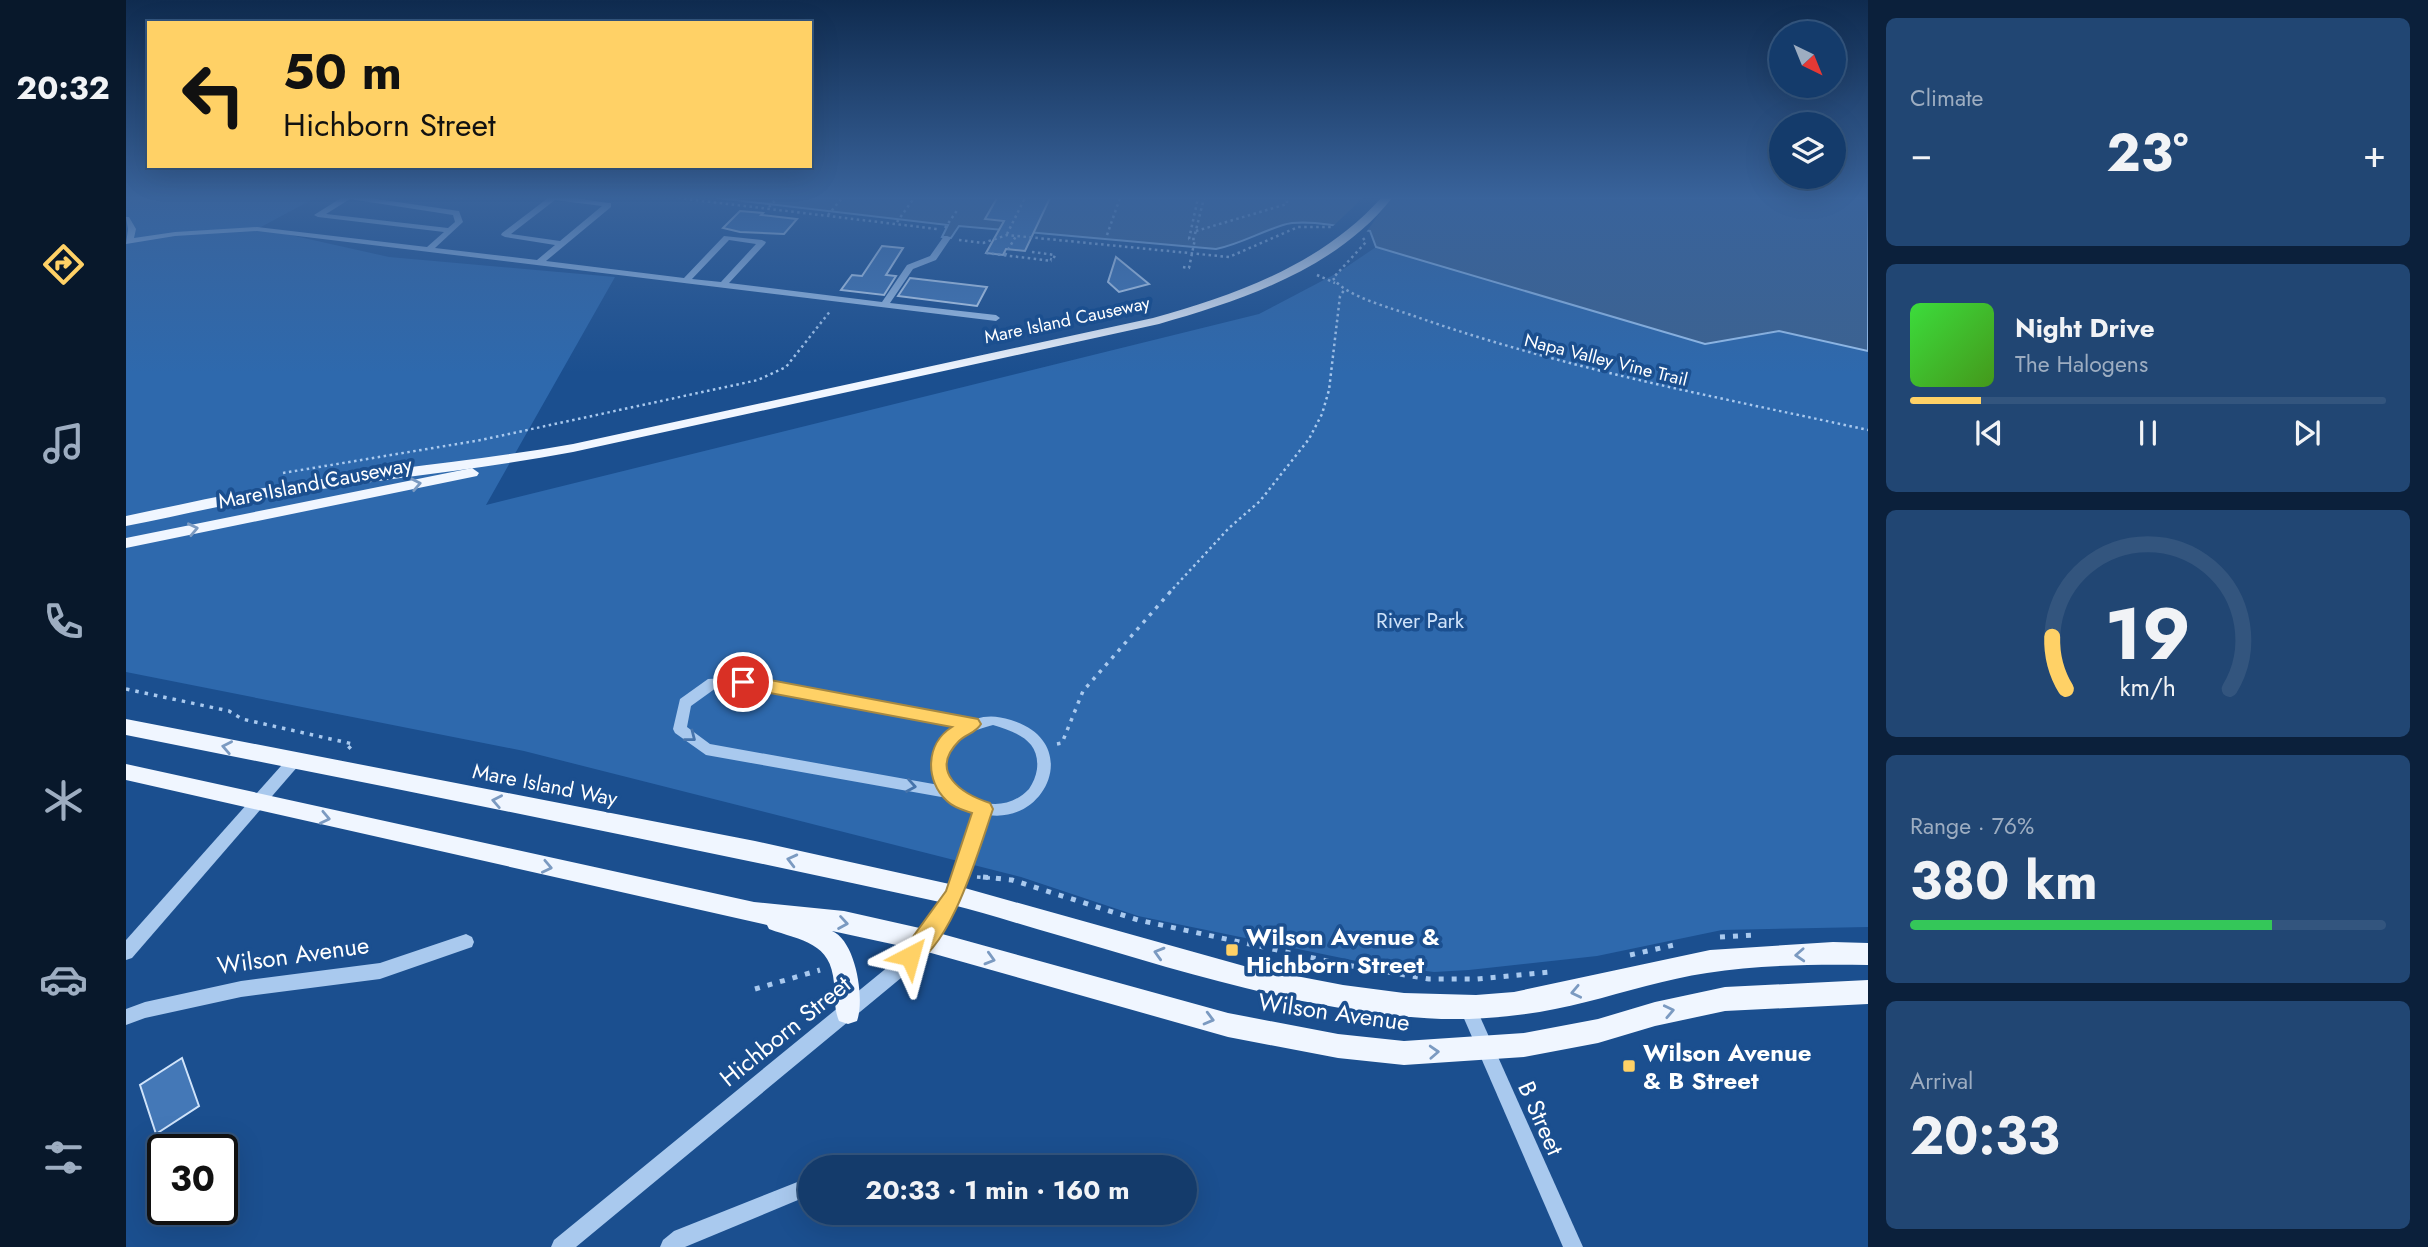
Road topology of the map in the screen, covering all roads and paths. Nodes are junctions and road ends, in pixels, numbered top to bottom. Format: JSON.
{"nodes":[{"id":1,"x":490,"y":256,"type":"edge"},
{"id":2,"x":547,"y":256,"type":"edge"},
{"id":3,"x":709,"y":256,"type":"edge"},
{"id":4,"x":749,"y":256,"type":"edge"},
{"id":5,"x":934,"y":256,"type":"edge"},
{"id":6,"x":1007,"y":256,"type":"edge"},
{"id":7,"x":1055,"y":256,"type":"edge"},
{"id":8,"x":1192,"y":256,"type":"edge"},
{"id":9,"x":1310,"y":256,"type":"edge"},
{"id":10,"x":1024,"y":258,"type":"junction"},
{"id":11,"x":1052,"y":261,"type":"dead end"},
{"id":12,"x":540,"y":262,"type":"junction"},
{"id":13,"x":1183,"y":267,"type":"dead end"},
{"id":14,"x":687,"y":279,"type":"junction"},
{"id":15,"x":724,"y":284,"type":"junction"},
{"id":16,"x":840,"y":298,"type":"junction"},
{"id":17,"x":885,"y":304,"type":"junction"},
{"id":18,"x":996,"y":318,"type":"dead end"},
{"id":19,"x":1868,"y":430,"type":"edge"},
{"id":20,"x":512,"y":459,"type":"junction"},
{"id":21,"x":271,"y":475,"type":"dead end"},
{"id":22,"x":126,"y":521,"type":"edge"},
{"id":23,"x":126,"y":543,"type":"edge"},
{"id":24,"x":126,"y":689,"type":"edge"},
{"id":25,"x":972,"y":724,"type":"junction"},
{"id":26,"x":126,"y":727,"type":"edge"},
{"id":27,"x":303,"y":732,"type":"junction"},
{"id":28,"x":1042,"y":746,"type":"junction"},
{"id":29,"x":295,"y":750,"type":"junction"},
{"id":30,"x":347,"y":750,"type":"dead end"},
{"id":31,"x":126,"y":772,"type":"edge"},
{"id":32,"x":951,"y":793,"type":"junction"},
{"id":33,"x":259,"y":803,"type":"junction"},
{"id":34,"x":983,"y":809,"type":"junction"},
{"id":35,"x":958,"y":885,"type":"junction"},
{"id":36,"x":754,"y":913,"type":"junction"},
{"id":37,"x":1760,"y":934,"type":"dead end"},
{"id":38,"x":1712,"y":939,"type":"dead end"},
{"id":39,"x":925,"y":940,"type":"junction"},
{"id":40,"x":466,"y":942,"type":"dead end"},
{"id":41,"x":1676,"y":945,"type":"dead end"},
{"id":42,"x":126,"y":952,"type":"edge"},
{"id":43,"x":1868,"y":954,"type":"edge"},
{"id":44,"x":1628,"y":955,"type":"dead end"},
{"id":45,"x":844,"y":964,"type":"junction"},
{"id":46,"x":1559,"y":971,"type":"dead end"},
{"id":47,"x":755,"y":989,"type":"dead end"},
{"id":48,"x":1868,"y":992,"type":"edge"},
{"id":49,"x":1467,"y":1007,"type":"junction"},
{"id":50,"x":848,"y":1012,"type":"junction"},
{"id":51,"x":126,"y":1017,"type":"edge"},
{"id":52,"x":1483,"y":1049,"type":"junction"},
{"id":53,"x":798,"y":1191,"type":"edge"},
{"id":54,"x":561,"y":1247,"type":"edge"},
{"id":55,"x":670,"y":1247,"type":"edge"},
{"id":56,"x":1573,"y":1247,"type":"edge"}],
"edges":[{"from":1,"to":12,"type":"street"},
{"from":2,"to":12,"type":"street"},
{"from":3,"to":14,"type":"street"},
{"from":4,"to":15,"type":"street"},
{"from":5,"to":17,"type":"street"},
{"from":6,"to":10,"type":"path"},
{"from":7,"to":10,"type":"path"},
{"from":8,"to":13,"type":"path"},
{"from":9,"to":20,"type":"main road","name":"Mare Island Causeway"},
{"from":10,"to":11,"type":"path"},
{"from":12,"to":14,"type":"street"},
{"from":14,"to":15,"type":"street"},
{"from":15,"to":16,"type":"street"},
{"from":16,"to":17,"type":"street"},
{"from":16,"to":21,"type":"path"},
{"from":17,"to":18,"type":"street"},
{"from":19,"to":28,"type":"path","name":"Napa Valley Vine Trail"},
{"from":20,"to":22,"type":"main road","name":"Mare Island Causeway"},
{"from":23,"to":20,"type":"main road","name":"Mare Island Causeway","one_way":true},
{"from":24,"to":27,"type":"path"},
{"from":25,"to":28,"type":"street"},
{"from":25,"to":32,"type":"street"},
{"from":25,"to":32,"type":"street","one_way":true},
{"from":29,"to":26,"type":"main road","name":"Mare Island Way","one_way":true},
{"from":27,"to":29,"type":"path"},
{"from":27,"to":30,"type":"path"},
{"from":28,"to":34,"type":"street"},
{"from":29,"to":33,"type":"street"},
{"from":35,"to":29,"type":"main road","name":"Mare Island Way","one_way":true},
{"from":31,"to":33,"type":"main road"},
{"from":32,"to":34,"type":"street"},
{"from":33,"to":36,"type":"main road","one_way":true},
{"from":33,"to":42,"type":"street"},
{"from":34,"to":35,"type":"street","name":"Hichborn Street"},
{"from":35,"to":39,"type":"street","name":"Hichborn Street"},
{"from":35,"to":46,"type":"path"},
{"from":49,"to":35,"type":"main road","name":"Wilson Avenue","one_way":true},
{"from":36,"to":39,"type":"main road","one_way":true},
{"from":36,"to":45,"type":"main road"},
{"from":37,"to":38,"type":"path"},
{"from":39,"to":50,"type":"street","name":"Hichborn Street"},
{"from":39,"to":52,"type":"main road","name":"Wilson Avenue","one_way":true},
{"from":40,"to":51,"type":"street","name":"Wilson Avenue"},
{"from":41,"to":44,"type":"path"},
{"from":43,"to":49,"type":"main road","name":"Wilson Avenue","one_way":true},
{"from":45,"to":47,"type":"path"},
{"from":45,"to":50,"type":"main road"},
{"from":52,"to":48,"type":"main road","name":"Wilson Avenue","one_way":true},
{"from":49,"to":52,"type":"street","name":"B Street"},
{"from":50,"to":54,"type":"street","name":"Hichborn Street"},
{"from":52,"to":56,"type":"street","name":"B Street"},
{"from":53,"to":55,"type":"street"}]}
